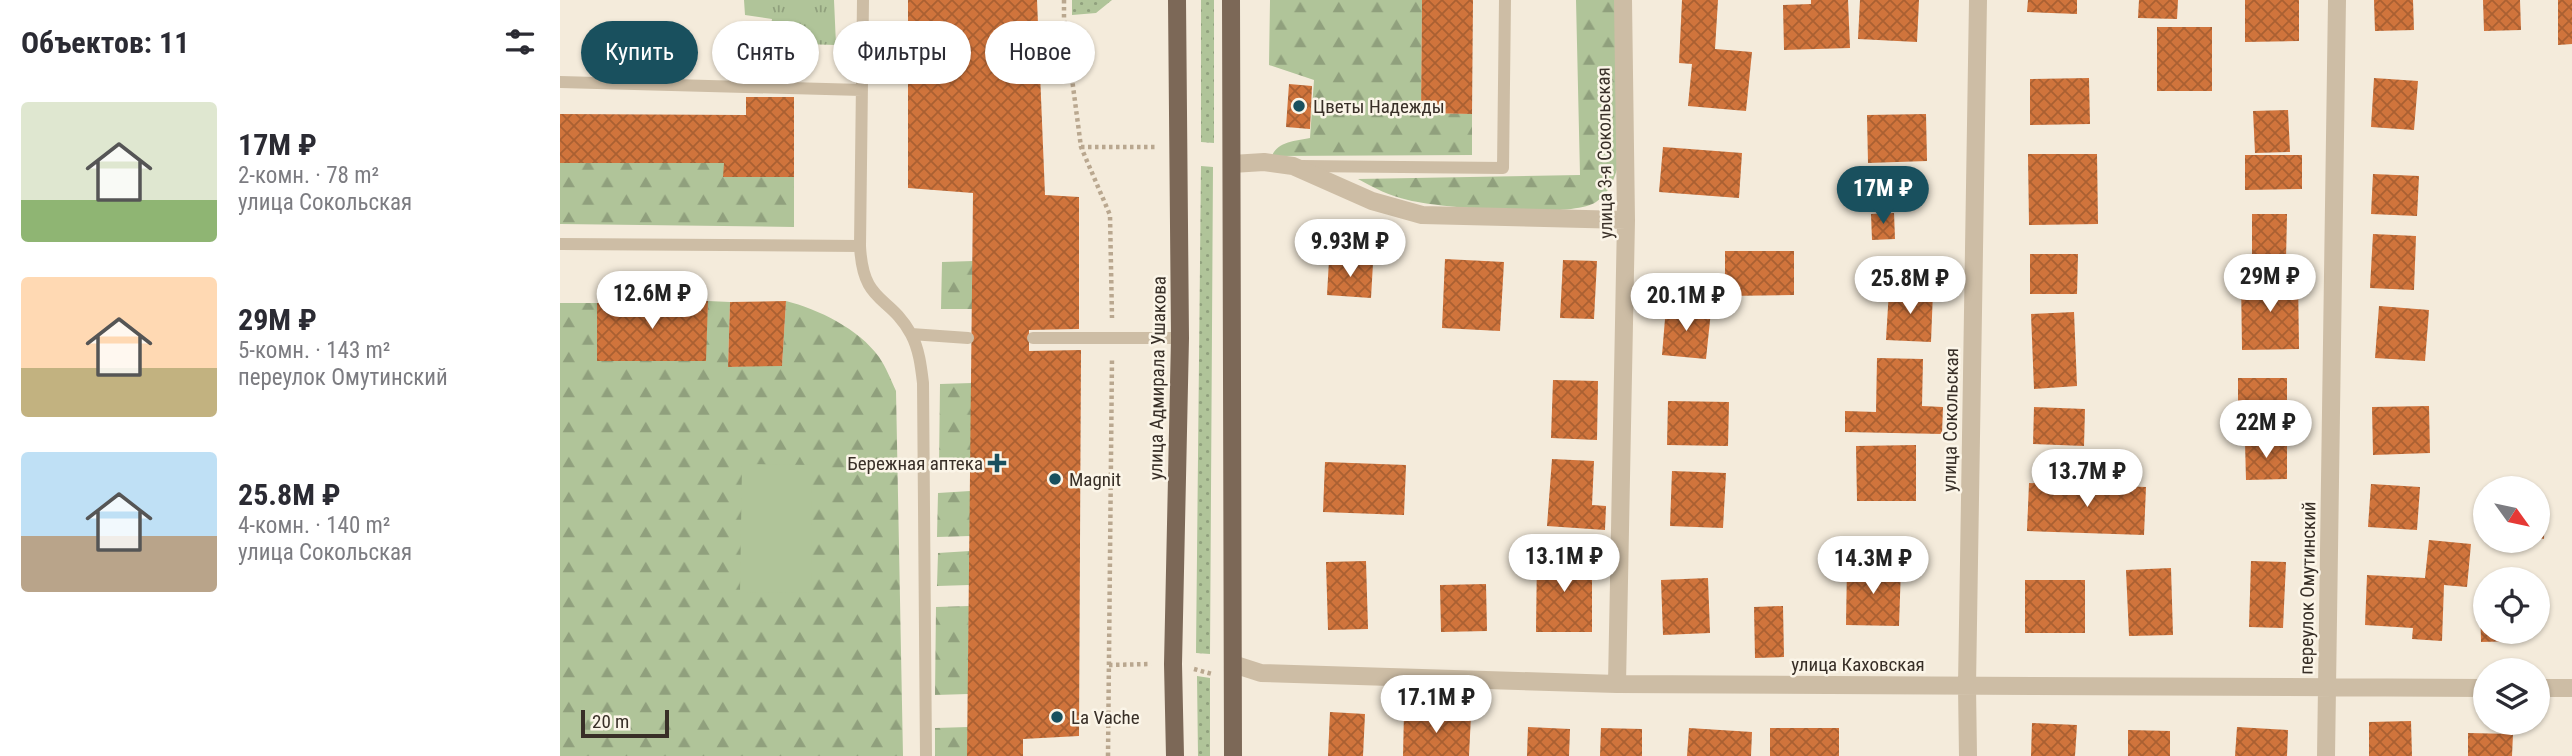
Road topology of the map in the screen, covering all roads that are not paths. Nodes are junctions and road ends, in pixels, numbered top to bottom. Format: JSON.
{"nodes":[{"id":1,"x":863,"y":0,"type":"edge"},
{"id":2,"x":1177,"y":0,"type":"edge"},
{"id":3,"x":1231,"y":0,"type":"edge"},
{"id":4,"x":1504,"y":0,"type":"edge"},
{"id":5,"x":1623,"y":0,"type":"edge"},
{"id":6,"x":1978,"y":0,"type":"edge"},
{"id":7,"x":2337,"y":0,"type":"edge"},
{"id":8,"x":560,"y":82,"type":"edge"},
{"id":9,"x":862,"y":90,"type":"junction"},
{"id":10,"x":1232,"y":164,"type":"junction"},
{"id":11,"x":1293,"y":166,"type":"junction"},
{"id":12,"x":1626,"y":220,"type":"junction"},
{"id":13,"x":560,"y":244,"type":"edge"},
{"id":14,"x":860,"y":246,"type":"junction"},
{"id":15,"x":911,"y":334,"type":"junction"},
{"id":16,"x":968,"y":338,"type":"dead end"},
{"id":17,"x":1033,"y":338,"type":"dead end"},
{"id":18,"x":1180,"y":338,"type":"junction"},
{"id":19,"x":1233,"y":664,"type":"junction"},
{"id":20,"x":1617,"y":684,"type":"junction"},
{"id":21,"x":1967,"y":686,"type":"junction"},
{"id":22,"x":2327,"y":688,"type":"junction"},
{"id":23,"x":2473,"y":688,"type":"edge"},
{"id":24,"x":2550,"y":688,"type":"edge"},
{"id":25,"x":2572,"y":688,"type":"edge"},
{"id":26,"x":926,"y":756,"type":"edge"},
{"id":27,"x":1175,"y":756,"type":"edge"},
{"id":28,"x":1233,"y":756,"type":"edge"},
{"id":29,"x":1968,"y":756,"type":"edge"},
{"id":30,"x":2326,"y":756,"type":"edge"}],
"edges":[{"from":1,"to":9,"type":"lane"},
{"from":2,"to":18,"type":"main road","name":"улица Адмирала Ушакова"},
{"from":3,"to":10,"type":"main road"},
{"from":4,"to":11,"type":"lane"},
{"from":5,"to":12,"type":"street","name":"улица 3-я Сокольская"},
{"from":6,"to":21,"type":"street","name":"улица Сокольская"},
{"from":7,"to":22,"type":"street","name":"переулок Омутинский"},
{"from":8,"to":9,"type":"lane"},
{"from":9,"to":14,"type":"lane"},
{"from":10,"to":11,"type":"street"},
{"from":10,"to":19,"type":"main road"},
{"from":11,"to":12,"type":"street"},
{"from":12,"to":20,"type":"street","name":"улица 3-я Сокольская"},
{"from":13,"to":14,"type":"lane"},
{"from":14,"to":15,"type":"lane"},
{"from":15,"to":16,"type":"lane"},
{"from":15,"to":26,"type":"lane"},
{"from":17,"to":18,"type":"lane"},
{"from":18,"to":27,"type":"main road","name":"улица Адмирала Ушакова"},
{"from":19,"to":20,"type":"street","name":"улица Каховская"},
{"from":19,"to":28,"type":"main road"},
{"from":20,"to":21,"type":"street","name":"улица Каховская"},
{"from":21,"to":22,"type":"street","name":"улица Каховская"},
{"from":21,"to":29,"type":"street","name":"улица Сокольская"},
{"from":22,"to":23,"type":"street","name":"улица Каховская"},
{"from":22,"to":30,"type":"street","name":"переулок Омутинский"},
{"from":24,"to":25,"type":"street"}]}
